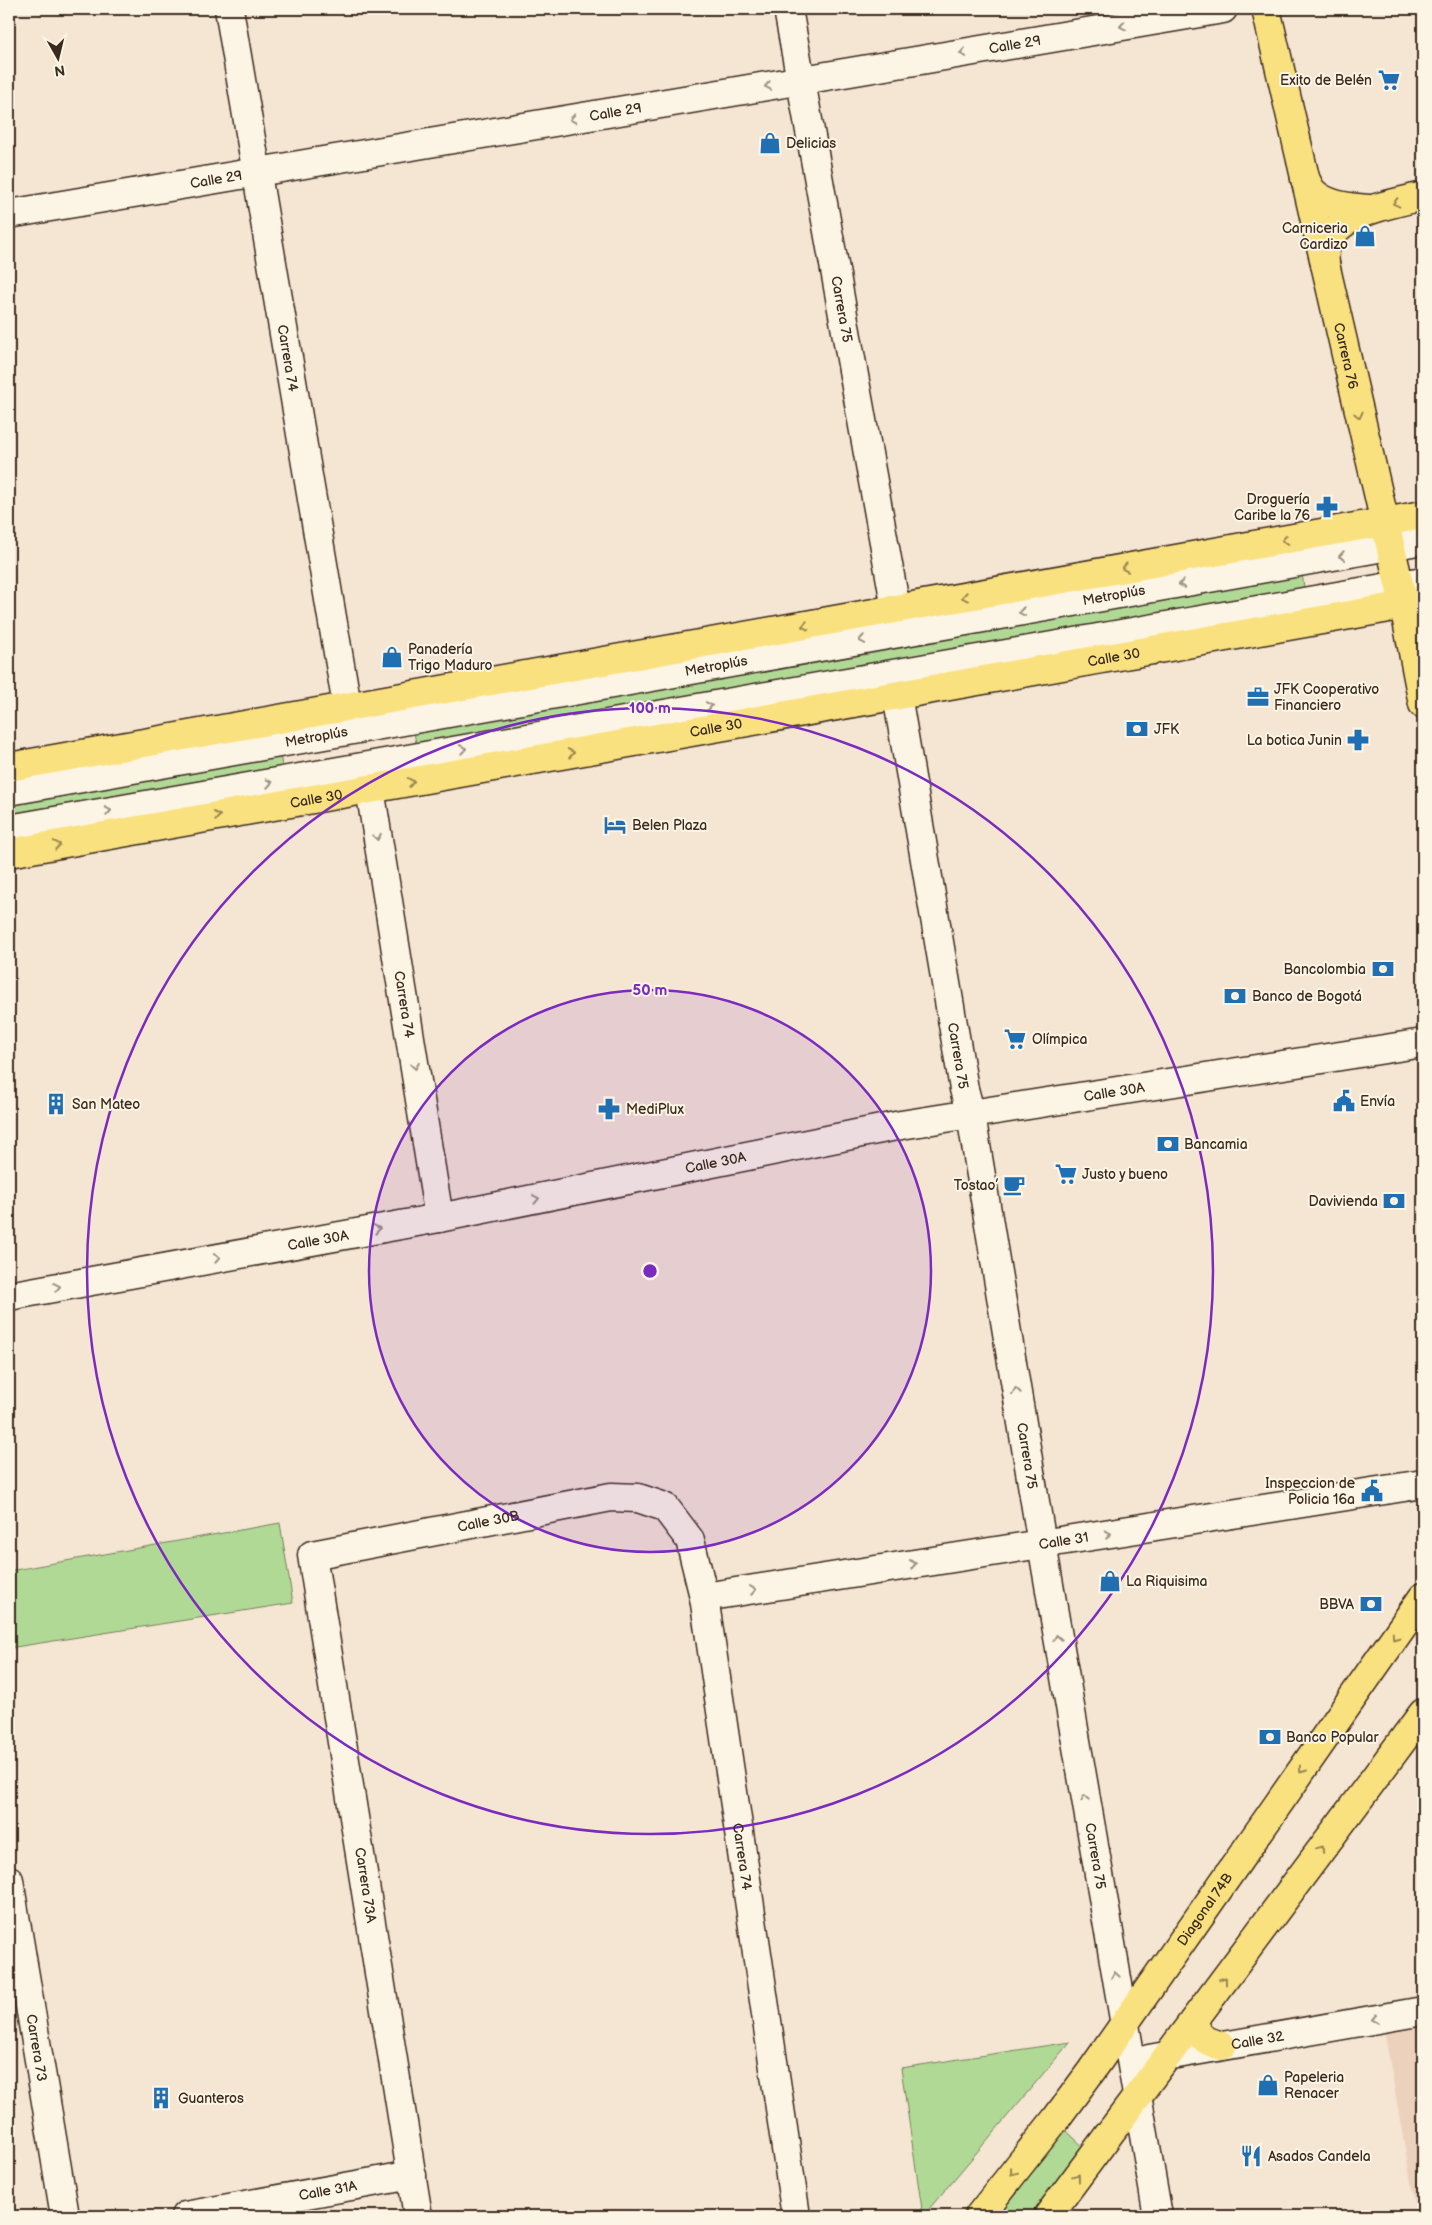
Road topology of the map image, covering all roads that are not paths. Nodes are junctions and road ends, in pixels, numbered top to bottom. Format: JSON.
{"nodes":[{"id":1,"x":229,"y":9,"type":"edge"},
{"id":2,"x":788,"y":9,"type":"edge"},
{"id":3,"x":1222,"y":9,"type":"edge"},
{"id":4,"x":1266,"y":9,"type":"edge"},
{"id":5,"x":801,"y":80,"type":"junction"},
{"id":6,"x":257,"y":172,"type":"junction"},
{"id":7,"x":1305,"y":179,"type":"junction"},
{"id":8,"x":1423,"y":196,"type":"edge"},
{"id":9,"x":1369,"y":209,"type":"junction"},
{"id":10,"x":9,"y":214,"type":"edge"},
{"id":11,"x":1325,"y":265,"type":"junction"},
{"id":12,"x":1423,"y":515,"type":"edge"},
{"id":13,"x":1387,"y":535,"type":"junction"},
{"id":14,"x":1423,"y":540,"type":"edge"},
{"id":15,"x":1412,"y":593,"type":"edge"},
{"id":16,"x":896,"y":609,"type":"junction"},
{"id":17,"x":897,"y":695,"type":"junction"},
{"id":18,"x":1423,"y":704,"type":"edge"},
{"id":19,"x":347,"y":706,"type":"junction"},
{"id":20,"x":9,"y":767,"type":"edge"},
{"id":21,"x":370,"y":789,"type":"junction"},
{"id":22,"x":9,"y":790,"type":"edge"},
{"id":23,"x":9,"y":829,"type":"edge"},
{"id":24,"x":9,"y":853,"type":"edge"},
{"id":25,"x":1423,"y":1043,"type":"edge"},
{"id":26,"x":970,"y":1115,"type":"junction"},
{"id":27,"x":439,"y":1218,"type":"junction"},
{"id":28,"x":9,"y":1296,"type":"edge"},
{"id":29,"x":1423,"y":1484,"type":"edge"},
{"id":30,"x":665,"y":1507,"type":"joint"},
{"id":31,"x":1042,"y":1544,"type":"junction"},
{"id":32,"x":312,"y":1554,"type":"joint"},
{"id":33,"x":704,"y":1597,"type":"junction"},
{"id":34,"x":1423,"y":1597,"type":"edge"},
{"id":35,"x":1423,"y":1713,"type":"edge"},
{"id":36,"x":9,"y":1880,"type":"edge"},
{"id":37,"x":11,"y":1913,"type":"edge"},
{"id":38,"x":1423,"y":2010,"type":"edge"},
{"id":39,"x":1196,"y":2019,"type":"junction"},
{"id":40,"x":1123,"y":2023,"type":"junction"},
{"id":41,"x":1222,"y":2046,"type":"junction"},
{"id":42,"x":1169,"y":2056,"type":"junction"},
{"id":43,"x":1130,"y":2063,"type":"junction"},
{"id":44,"x":1092,"y":2070,"type":"junction"},
{"id":45,"x":1136,"y":2099,"type":"junction"},
{"id":46,"x":412,"y":2176,"type":"junction"},
{"id":47,"x":65,"y":2216,"type":"edge"},
{"id":48,"x":184,"y":2216,"type":"edge"},
{"id":49,"x":418,"y":2216,"type":"edge"},
{"id":50,"x":796,"y":2216,"type":"edge"},
{"id":51,"x":979,"y":2216,"type":"edge"},
{"id":52,"x":1048,"y":2216,"type":"edge"},
{"id":53,"x":1158,"y":2216,"type":"edge"}],
"edges":[{"from":1,"to":6,"type":"street","name":"Carrera 74"},
{"from":2,"to":5,"type":"street","name":"Carrera 75"},
{"from":3,"to":5,"type":"street","name":"Calle 29","one_way":true},
{"from":4,"to":7,"type":"main road","name":"Carrera 76"},
{"from":5,"to":6,"type":"street","name":"Calle 29","one_way":true},
{"from":5,"to":16,"type":"street","name":"Carrera 75"},
{"from":6,"to":10,"type":"street","name":"Calle 29"},
{"from":6,"to":19,"type":"street","name":"Carrera 74"},
{"from":7,"to":9,"type":"main road"},
{"from":7,"to":11,"type":"main road","name":"Carrera 76"},
{"from":8,"to":9,"type":"main road","one_way":true},
{"from":9,"to":11,"type":"main road"},
{"from":11,"to":13,"type":"main road","name":"Carrera 76","one_way":true},
{"from":12,"to":13,"type":"main road"},
{"from":13,"to":14,"type":"street","name":"Metroplús"},
{"from":13,"to":15,"type":"main road","name":"Carrera 76"},
{"from":13,"to":16,"type":"main road","one_way":true},
{"from":13,"to":22,"type":"street","name":"Metroplús","one_way":true},
{"from":15,"to":17,"type":"main road","name":"Calle 30"},
{"from":15,"to":18,"type":"main road","name":"Carrera 76"},
{"from":23,"to":15,"type":"street","one_way":true},
{"from":16,"to":19,"type":"main road","one_way":true},
{"from":21,"to":17,"type":"main road","name":"Calle 30","one_way":true},
{"from":17,"to":26,"type":"street","name":"Carrera 75"},
{"from":19,"to":20,"type":"main road"},
{"from":24,"to":21,"type":"main road","name":"Calle 30","one_way":true},
{"from":21,"to":27,"type":"street","name":"Carrera 74","one_way":true},
{"from":25,"to":26,"type":"street","name":"Calle 30A"},
{"from":27,"to":26,"type":"street","name":"Calle 30A","one_way":true},
{"from":31,"to":26,"type":"street","name":"Carrera 75","one_way":true},
{"from":28,"to":27,"type":"street","name":"Calle 30A","one_way":true},
{"from":31,"to":29,"type":"street","name":"Calle 31","one_way":true},
{"from":30,"to":32,"type":"street","name":"Calle 30B"},
{"from":30,"to":33,"type":"street","name":"Carrera 74"},
{"from":33,"to":31,"type":"street","name":"Calle 31","one_way":true},
{"from":40,"to":31,"type":"street","name":"Carrera 75","one_way":true},
{"from":32,"to":46,"type":"street","name":"Carrera 73A"},
{"from":33,"to":50,"type":"street","name":"Carrera 74"},
{"from":34,"to":40,"type":"main road","name":"Diagonal 74B","one_way":true},
{"from":39,"to":35,"type":"main road","one_way":true},
{"from":36,"to":37,"type":"street","name":"Carrera 73"},
{"from":37,"to":47,"type":"street","name":"Carrera 73"},
{"from":38,"to":41,"type":"street","name":"Calle 32","one_way":true},
{"from":39,"to":41,"type":"main road"},
{"from":39,"to":42,"type":"main road"},
{"from":40,"to":43,"type":"street","name":"Carrera 75"},
{"from":40,"to":44,"type":"main road","name":"Diagonal 74B"},
{"from":41,"to":42,"type":"street","name":"Calle 32"},
{"from":42,"to":43,"type":"street","name":"Calle 32"},
{"from":42,"to":45,"type":"main road"},
{"from":43,"to":44,"type":"street","name":"Calle 32"},
{"from":43,"to":45,"type":"street","name":"Carrera 75"},
{"from":44,"to":51,"type":"main road","name":"Diagonal 74B","one_way":true},
{"from":52,"to":45,"type":"main road","one_way":true},
{"from":45,"to":53,"type":"street","name":"Carrera 75"},
{"from":46,"to":48,"type":"street","name":"Calle 31A"},
{"from":46,"to":49,"type":"street","name":"Carrera 73A"}]}
